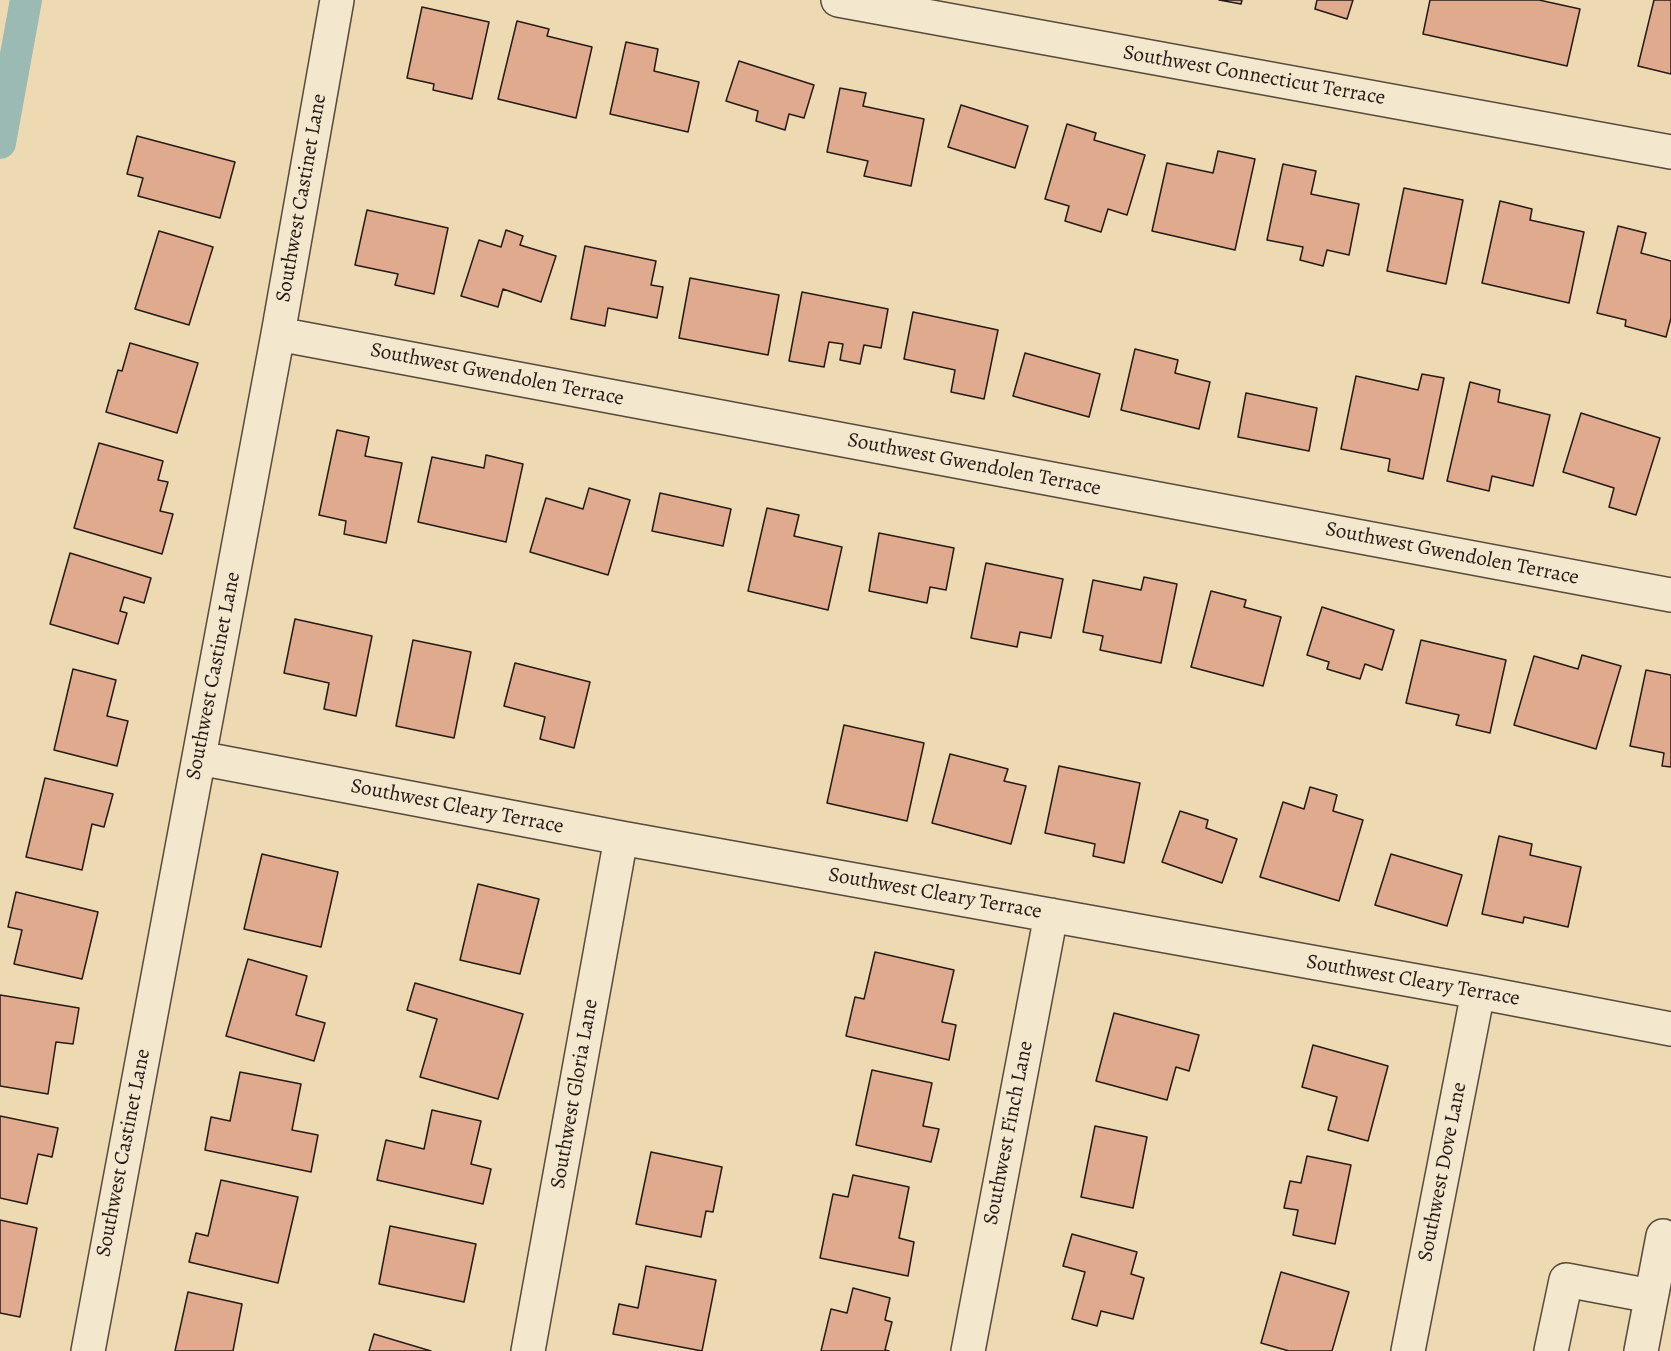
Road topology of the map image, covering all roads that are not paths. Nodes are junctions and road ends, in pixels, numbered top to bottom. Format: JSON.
{"nodes":[{"id":1,"x":337,"y":0,"type":"edge"},
{"id":2,"x":838,"y":0,"type":"edge"},
{"id":3,"x":1671,"y":152,"type":"edge"},
{"id":4,"x":278,"y":334,"type":"junction"},
{"id":5,"x":1671,"y":595,"type":"edge"},
{"id":6,"x":199,"y":758,"type":"junction"},
{"id":7,"x":621,"y":838,"type":"junction"},
{"id":8,"x":1051,"y":915,"type":"junction"},
{"id":9,"x":1478,"y":992,"type":"junction"},
{"id":10,"x":1671,"y":1029,"type":"edge"},
{"id":11,"x":1663,"y":1236,"type":"dead end"},
{"id":12,"x":1651,"y":1296,"type":"junction"},
{"id":13,"x":88,"y":1351,"type":"edge"},
{"id":14,"x":528,"y":1351,"type":"edge"},
{"id":15,"x":968,"y":1351,"type":"edge"},
{"id":16,"x":1408,"y":1351,"type":"edge"},
{"id":17,"x":1551,"y":1351,"type":"edge"},
{"id":18,"x":1641,"y":1351,"type":"edge"}],
"edges":[{"from":1,"to":4,"type":"street","name":"Southwest Castinet Lane"},
{"from":2,"to":3,"type":"street","name":"Southwest Connecticut Terrace"},
{"from":4,"to":5,"type":"street","name":"Southwest Gwendolen Terrace"},
{"from":4,"to":6,"type":"street","name":"Southwest Castinet Lane"},
{"from":6,"to":7,"type":"street","name":"Southwest Cleary Terrace"},
{"from":6,"to":13,"type":"street","name":"Southwest Castinet Lane"},
{"from":7,"to":8,"type":"street","name":"Southwest Cleary Terrace"},
{"from":7,"to":14,"type":"street","name":"Southwest Gloria Lane"},
{"from":8,"to":9,"type":"street","name":"Southwest Cleary Terrace"},
{"from":8,"to":15,"type":"street","name":"Southwest Finch Lane"},
{"from":9,"to":10,"type":"street","name":"Southwest Cleary Terrace"},
{"from":9,"to":16,"type":"street","name":"Southwest Dove Lane"},
{"from":11,"to":12,"type":"street"},
{"from":12,"to":17,"type":"street"},
{"from":12,"to":18,"type":"street"}]}
